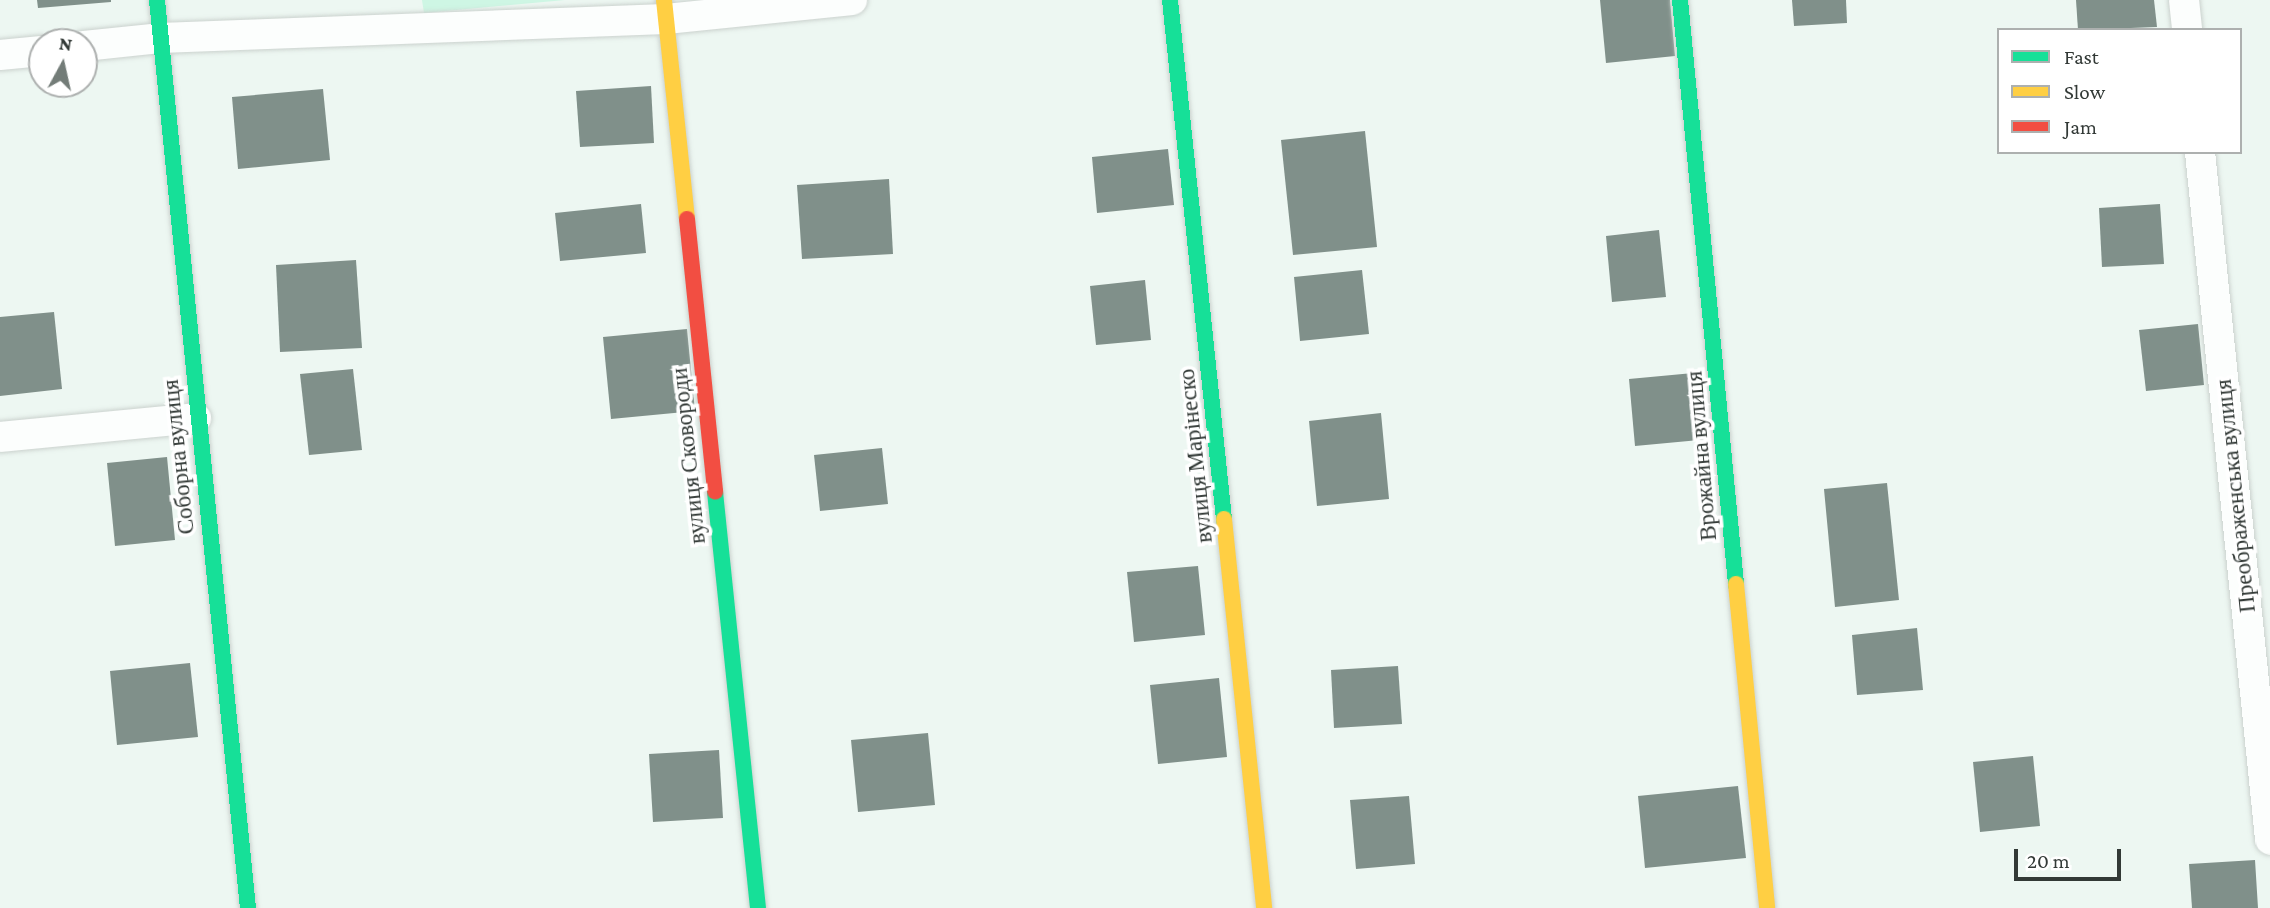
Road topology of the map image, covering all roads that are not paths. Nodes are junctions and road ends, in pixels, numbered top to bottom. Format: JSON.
{"nodes":[{"id":1,"x":157,"y":0,"type":"edge"},
{"id":2,"x":852,"y":0,"type":"edge"},
{"id":3,"x":1170,"y":0,"type":"edge"},
{"id":4,"x":1680,"y":0,"type":"edge"},
{"id":5,"x":2184,"y":0,"type":"edge"},
{"id":6,"x":665,"y":9,"type":"edge"},
{"id":7,"x":2187,"y":28,"type":"edge"},
{"id":8,"x":160,"y":38,"type":"junction"},
{"id":9,"x":98,"y":45,"type":"edge"},
{"id":10,"x":28,"y":52,"type":"edge"},
{"id":11,"x":0,"y":55,"type":"edge"},
{"id":12,"x":2200,"y":154,"type":"edge"},
{"id":13,"x":196,"y":418,"type":"junction"},
{"id":14,"x":0,"y":437,"type":"edge"},
{"id":15,"x":2270,"y":839,"type":"edge"},
{"id":16,"x":248,"y":908,"type":"edge"},
{"id":17,"x":758,"y":908,"type":"edge"},
{"id":18,"x":1264,"y":908,"type":"edge"},
{"id":19,"x":1767,"y":908,"type":"edge"}],
"edges":[{"from":1,"to":8,"type":"street","name":"Соборна вулиця"},
{"from":2,"to":6,"type":"street"},
{"from":3,"to":18,"type":"street","name":"вулиця Марінеско"},
{"from":4,"to":19,"type":"street","name":"Врожайна вулиця"},
{"from":5,"to":7,"type":"street"},
{"from":6,"to":8,"type":"street"},
{"from":6,"to":17,"type":"street","name":"вулиця Сковороди"},
{"from":8,"to":9,"type":"street"},
{"from":8,"to":13,"type":"street","name":"Соборна вулиця"},
{"from":10,"to":11,"type":"street"},
{"from":12,"to":15,"type":"street","name":"Преображенська вулиця"},
{"from":13,"to":14,"type":"street"},
{"from":13,"to":16,"type":"street","name":"Соборна вулиця"}]}
